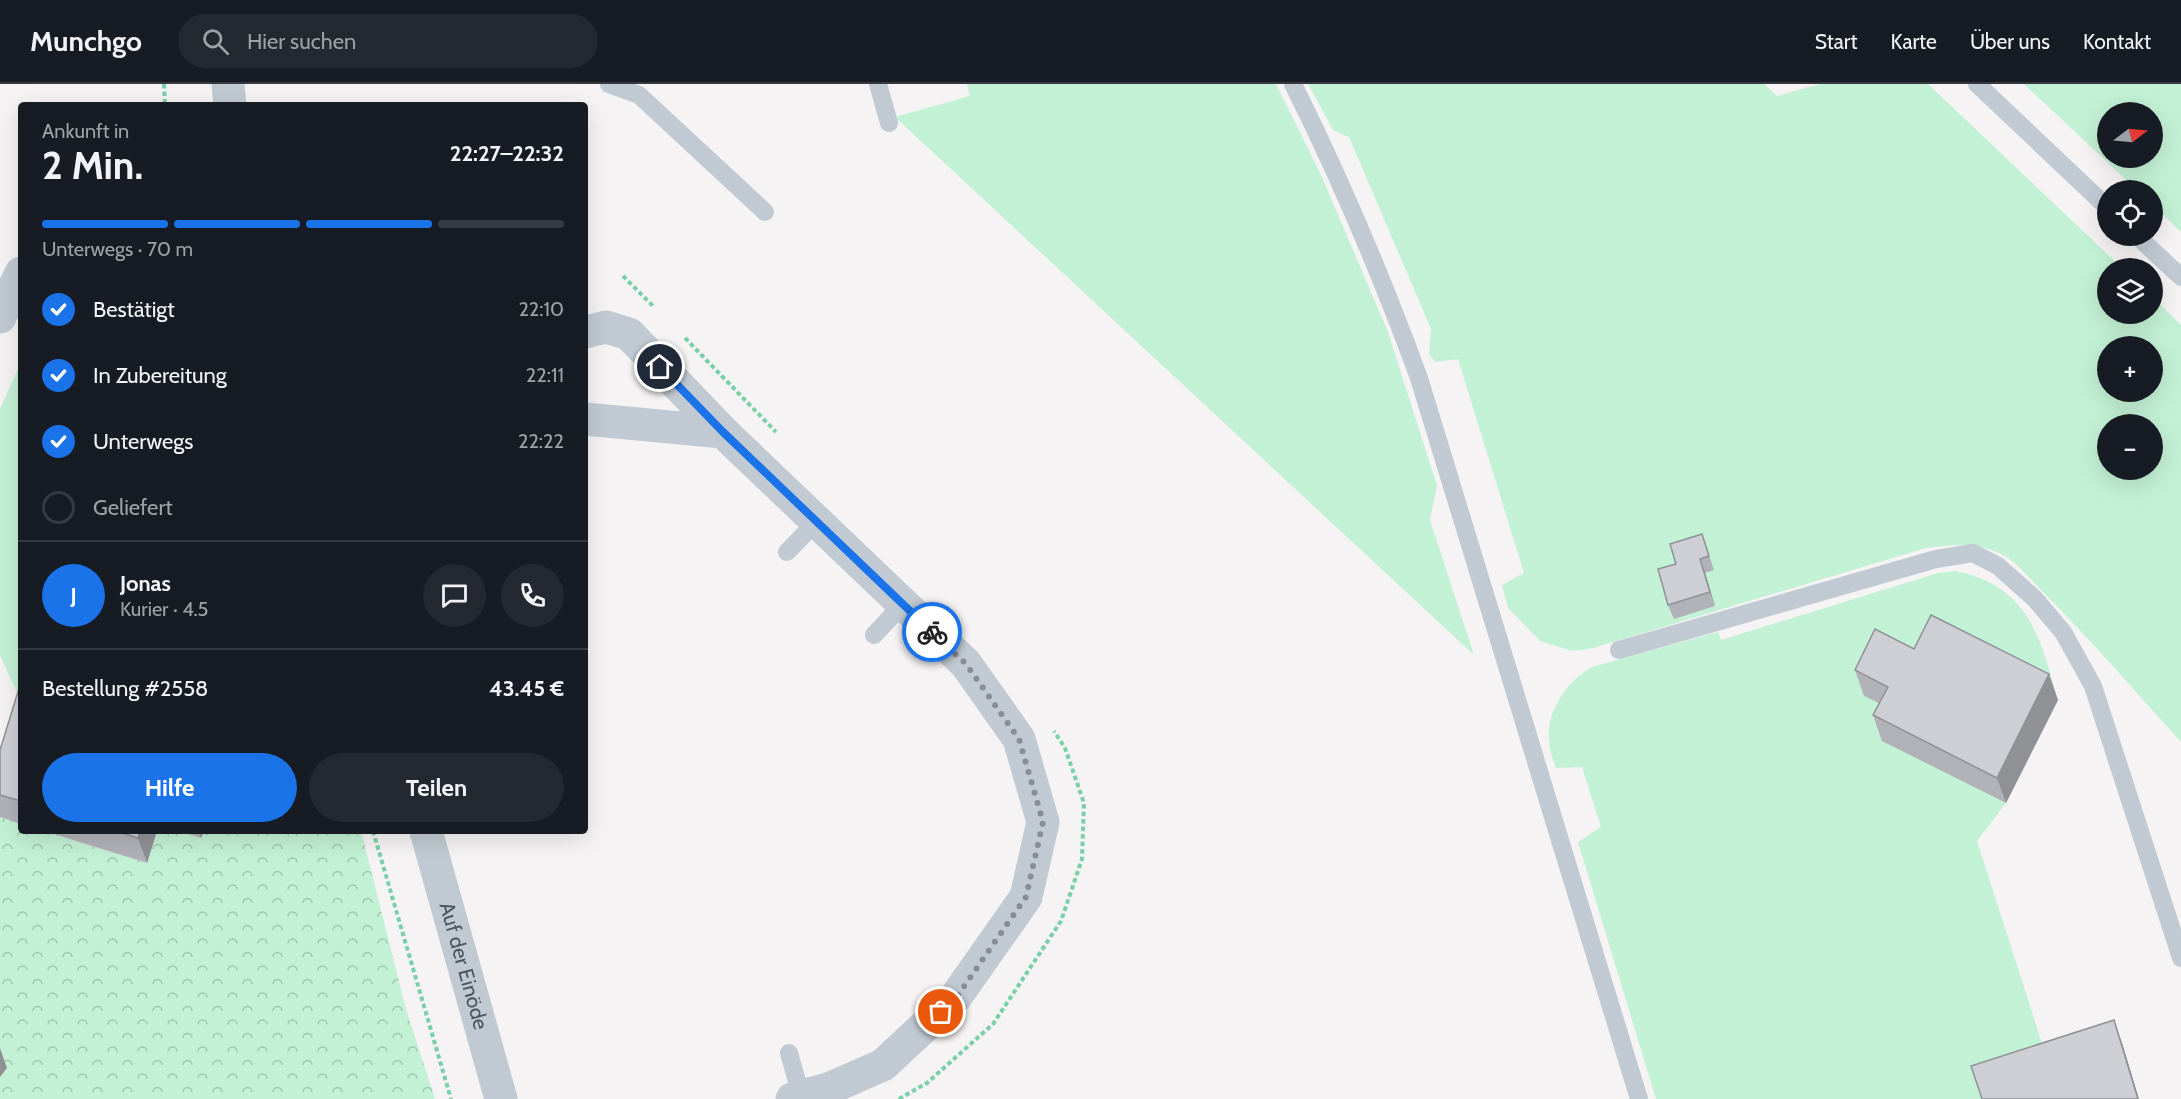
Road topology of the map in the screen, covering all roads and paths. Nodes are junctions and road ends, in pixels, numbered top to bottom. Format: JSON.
{"nodes":[{"id":1,"x":164,"y":84,"type":"edge"},
{"id":2,"x":228,"y":84,"type":"edge"},
{"id":3,"x":609,"y":84,"type":"edge"},
{"id":4,"x":878,"y":84,"type":"edge"},
{"id":5,"x":1293,"y":84,"type":"edge"},
{"id":6,"x":1977,"y":84,"type":"edge"},
{"id":7,"x":165,"y":102,"type":"edge"},
{"id":8,"x":230,"y":102,"type":"edge"},
{"id":9,"x":889,"y":123,"type":"dead end"},
{"id":10,"x":2097,"y":198,"type":"edge"},
{"id":11,"x":765,"y":212,"type":"dead end"},
{"id":12,"x":2147,"y":246,"type":"edge"},
{"id":13,"x":623,"y":276,"type":"dead end"},
{"id":14,"x":2181,"y":278,"type":"edge"},
{"id":15,"x":18,"y":279,"type":"edge"},
{"id":16,"x":657,"y":310,"type":"dead end"},
{"id":17,"x":0,"y":317,"type":"edge"},
{"id":18,"x":588,"y":331,"type":"edge"},
{"id":19,"x":682,"y":336,"type":"dead end"},
{"id":20,"x":588,"y":419,"type":"edge"},
{"id":21,"x":723,"y":432,"type":"junction"},
{"id":22,"x":783,"y":438,"type":"dead end"},
{"id":23,"x":816,"y":522,"type":"junction"},
{"id":24,"x":787,"y":552,"type":"dead end"},
{"id":25,"x":903,"y":604,"type":"junction"},
{"id":26,"x":874,"y":635,"type":"dead end"},
{"id":27,"x":1619,"y":650,"type":"dead end"},
{"id":28,"x":1048,"y":721,"type":"dead end"},
{"id":29,"x":374,"y":834,"type":"edge"},
{"id":30,"x":427,"y":834,"type":"edge"},
{"id":31,"x":2181,"y":958,"type":"edge"},
{"id":32,"x":789,"y":1053,"type":"dead end"},
{"id":33,"x":799,"y":1098,"type":"edge"},
{"id":34,"x":451,"y":1099,"type":"edge"},
{"id":35,"x":501,"y":1099,"type":"edge"},
{"id":36,"x":899,"y":1099,"type":"edge"},
{"id":37,"x":1639,"y":1099,"type":"edge"}],
"edges":[{"from":1,"to":7,"type":"path"},
{"from":2,"to":8,"type":"street"},
{"from":3,"to":11,"type":"lane"},
{"from":4,"to":9,"type":"lane"},
{"from":5,"to":37,"type":"lane"},
{"from":6,"to":10,"type":"lane"},
{"from":12,"to":14,"type":"lane"},
{"from":13,"to":16,"type":"path"},
{"from":15,"to":17,"type":"street"},
{"from":18,"to":21,"type":"street"},
{"from":19,"to":22,"type":"path"},
{"from":20,"to":21,"type":"street"},
{"from":21,"to":23,"type":"street"},
{"from":23,"to":24,"type":"lane"},
{"from":23,"to":25,"type":"street"},
{"from":25,"to":26,"type":"lane"},
{"from":25,"to":33,"type":"street"},
{"from":27,"to":31,"type":"lane"},
{"from":28,"to":36,"type":"path"},
{"from":29,"to":34,"type":"path"},
{"from":30,"to":35,"type":"street","name":"Auf der Einöde"},
{"from":32,"to":33,"type":"lane"}]}
